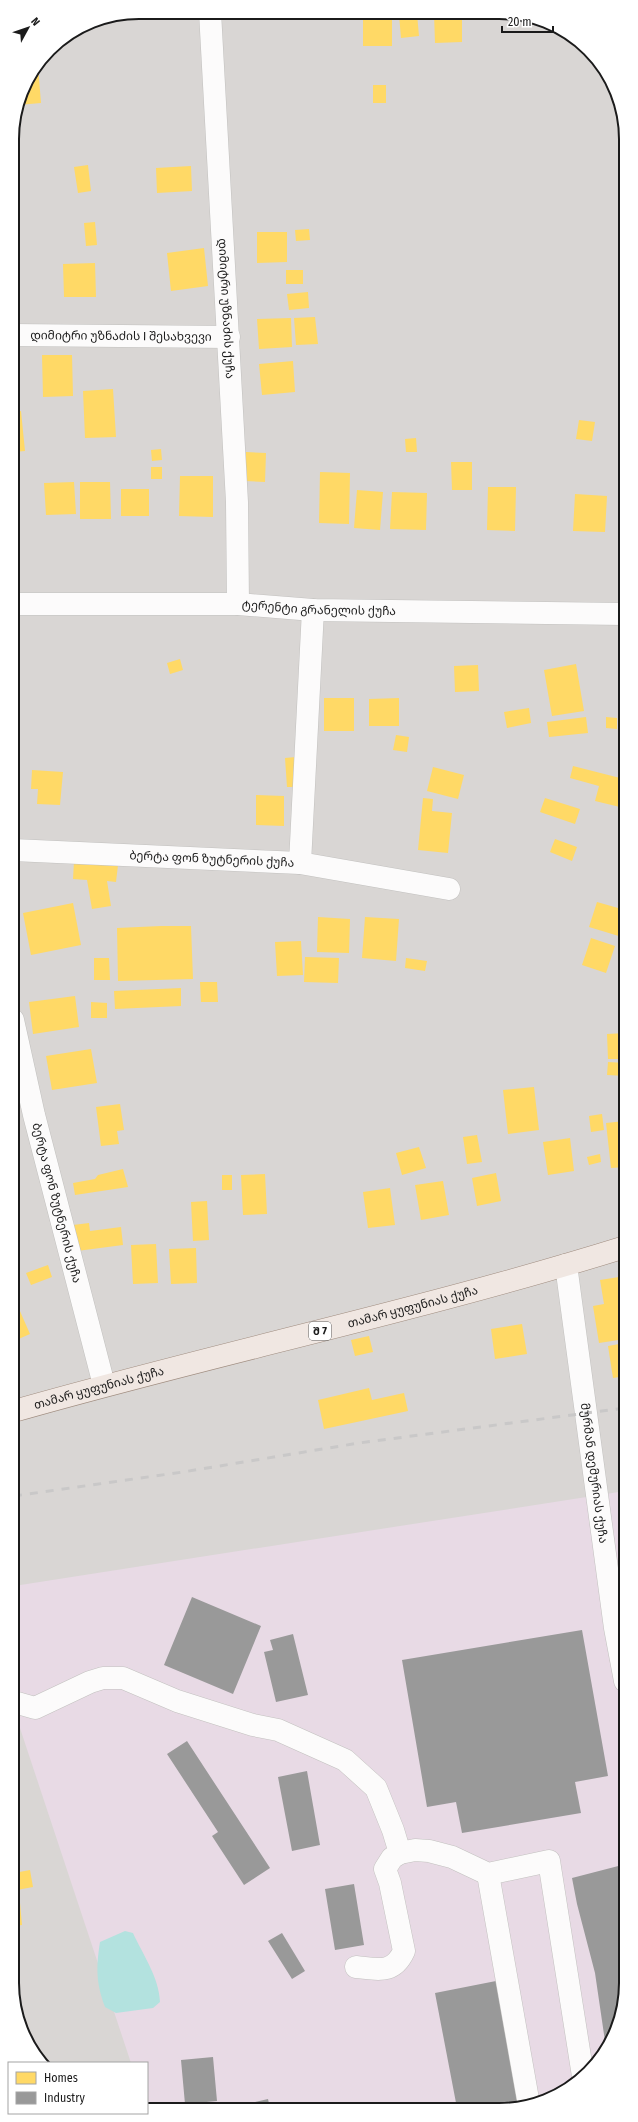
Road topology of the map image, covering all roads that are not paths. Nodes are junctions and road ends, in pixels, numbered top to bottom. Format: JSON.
{"nodes":[{"id":1,"x":210,"y":19,"type":"edge"},
{"id":2,"x":19,"y":335,"type":"edge"},
{"id":3,"x":229,"y":337,"type":"junction"},
{"id":4,"x":19,"y":604,"type":"edge"},
{"id":5,"x":238,"y":604,"type":"junction"},
{"id":6,"x":313,"y":610,"type":"junction"},
{"id":7,"x":619,"y":614,"type":"edge"},
{"id":8,"x":19,"y":850,"type":"edge"},
{"id":9,"x":300,"y":863,"type":"junction"},
{"id":10,"x":449,"y":889,"type":"dead end"},
{"id":11,"x":19,"y":1047,"type":"edge"},
{"id":12,"x":619,"y":1249,"type":"edge"},
{"id":13,"x":566,"y":1265,"type":"junction"},
{"id":14,"x":104,"y":1385,"type":"junction"},
{"id":15,"x":19,"y":1410,"type":"edge"},
{"id":16,"x":619,"y":1649,"type":"edge"},
{"id":17,"x":19,"y":1703,"type":"edge"},
{"id":18,"x":400,"y":1853,"type":"junction"},
{"id":19,"x":488,"y":1874,"type":"junction"},
{"id":20,"x":356,"y":1967,"type":"dead end"},
{"id":21,"x":582,"y":2069,"type":"edge"},
{"id":22,"x":528,"y":2099,"type":"edge"}],
"edges":[{"from":1,"to":3,"type":"street","name":"დიმიტრი უზნაძის ქუჩა"},
{"from":2,"to":3,"type":"street","name":"დიმიტრი უზნაძის I შესახვევი"},
{"from":3,"to":5,"type":"street","name":"დიმიტრი უზნაძის ქუჩა"},
{"from":4,"to":5,"type":"street","name":"ტერენტი გრანელის ქუჩა"},
{"from":5,"to":6,"type":"street","name":"ტერენტი გრანელის ქუჩა"},
{"from":6,"to":7,"type":"street","name":"ტერენტი გრანელის ქუჩა"},
{"from":6,"to":9,"type":"street","name":"ბერტა ფონ ზუტნერის ქუჩა"},
{"from":8,"to":9,"type":"street","name":"ბერტა ფონ ზუტნერის ქუჩა"},
{"from":9,"to":10,"type":"street"},
{"from":11,"to":14,"type":"street","name":"ბერტა ფონ ზუტნერის ქუჩა"},
{"from":12,"to":13,"type":"main road","name":"თამარ ყუფუნიას ქუჩა","number":"შ 7"},
{"from":13,"to":14,"type":"main road","name":"თამარ ყუფუნიას ქუჩა","number":"შ 7"},
{"from":13,"to":16,"type":"street","name":"მურმან დემურიას ქუჩა"},
{"from":14,"to":15,"type":"main road","name":"თამარ ყუფუნიას ქუჩა","number":"შ 7"},
{"from":17,"to":18,"type":"street"},
{"from":18,"to":19,"type":"street"},
{"from":18,"to":20,"type":"street"},
{"from":19,"to":21,"type":"street"},
{"from":19,"to":22,"type":"street"}]}
